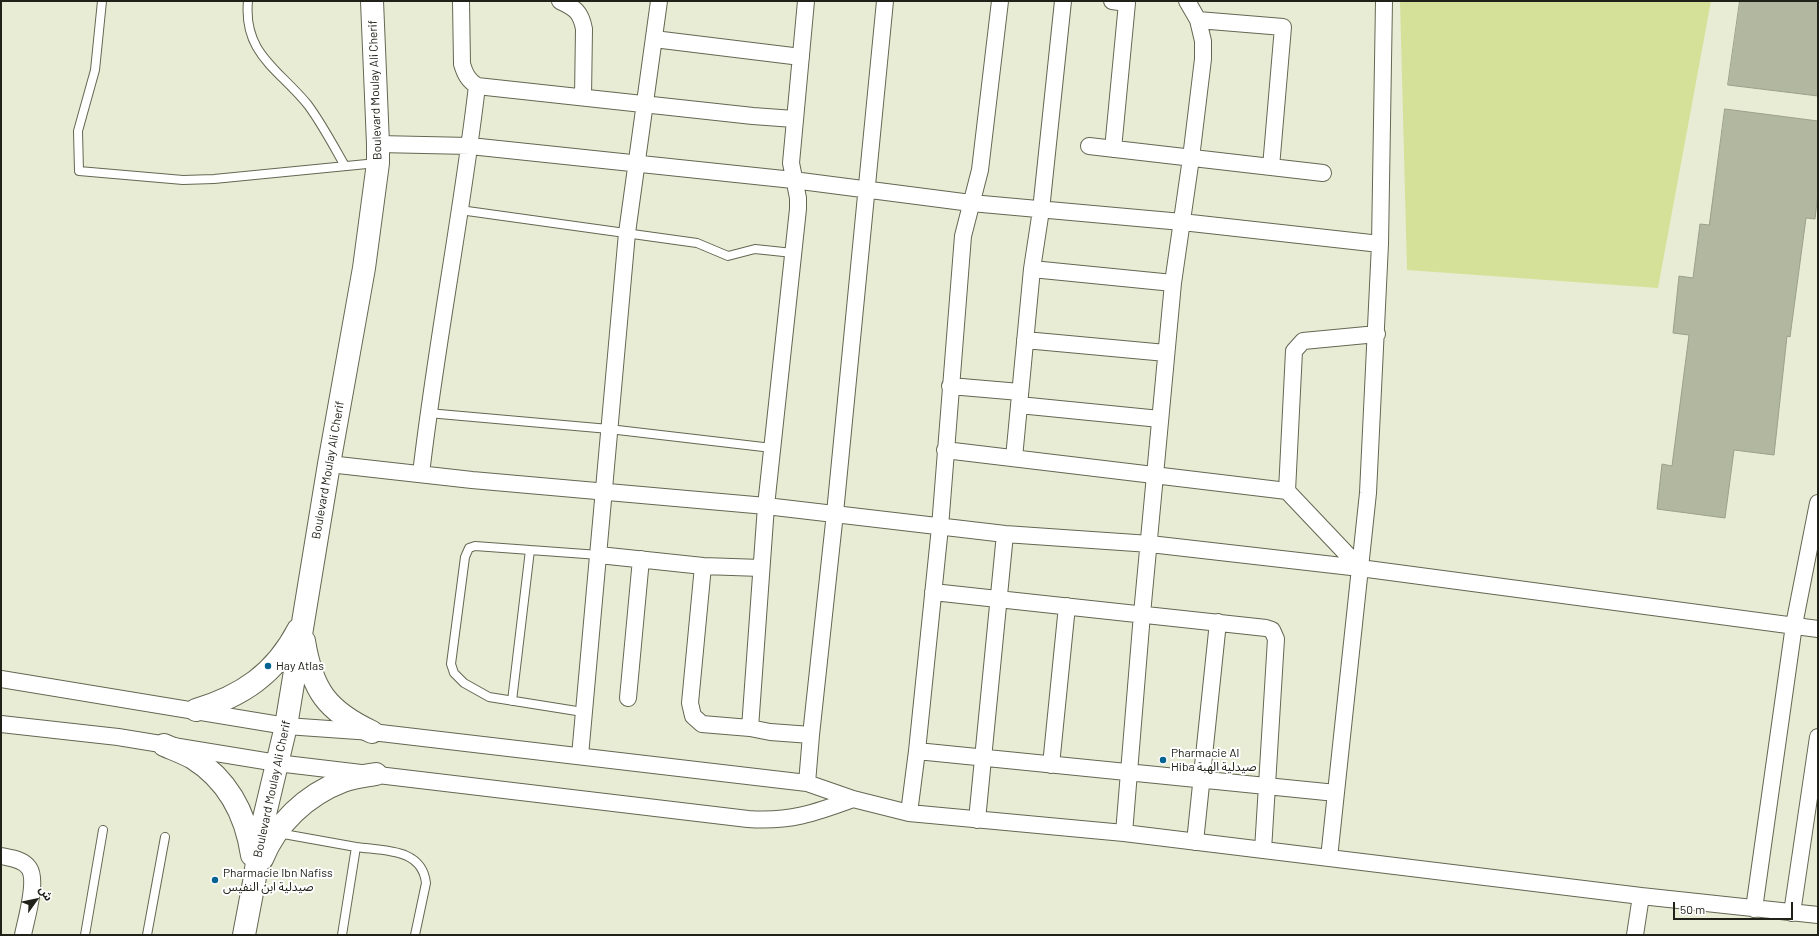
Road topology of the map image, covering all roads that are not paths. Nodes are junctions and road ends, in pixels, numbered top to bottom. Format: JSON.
{"nodes":[{"id":1,"x":102,"y":1,"type":"edge"},
{"id":2,"x":248,"y":1,"type":"edge"},
{"id":3,"x":372,"y":1,"type":"edge"},
{"id":4,"x":461,"y":1,"type":"edge"},
{"id":5,"x":560,"y":1,"type":"edge"},
{"id":6,"x":806,"y":1,"type":"edge"},
{"id":7,"x":886,"y":1,"type":"edge"},
{"id":8,"x":1000,"y":1,"type":"edge"},
{"id":9,"x":1063,"y":1,"type":"edge"},
{"id":10,"x":1112,"y":1,"type":"edge"},
{"id":11,"x":1187,"y":1,"type":"edge"},
{"id":12,"x":1384,"y":1,"type":"edge"},
{"id":13,"x":658,"y":2,"type":"edge"},
{"id":14,"x":1198,"y":20,"type":"junction"},
{"id":15,"x":654,"y":39,"type":"junction"},
{"id":16,"x":801,"y":57,"type":"junction"},
{"id":17,"x":477,"y":86,"type":"junction"},
{"id":18,"x":583,"y":97,"type":"junction"},
{"id":19,"x":644,"y":104,"type":"junction"},
{"id":20,"x":794,"y":119,"type":"junction"},
{"id":21,"x":470,"y":146,"type":"junction"},
{"id":22,"x":1088,"y":146,"type":"dead end"},
{"id":23,"x":1113,"y":149,"type":"junction"},
{"id":24,"x":378,"y":154,"type":"junction"},
{"id":25,"x":1191,"y":158,"type":"junction"},
{"id":26,"x":636,"y":164,"type":"junction"},
{"id":27,"x":345,"y":166,"type":"junction"},
{"id":28,"x":1271,"y":167,"type":"junction"},
{"id":29,"x":1323,"y":172,"type":"dead end"},
{"id":30,"x":793,"y":180,"type":"junction"},
{"id":31,"x":867,"y":190,"type":"junction"},
{"id":32,"x":971,"y":203,"type":"junction"},
{"id":33,"x":460,"y":210,"type":"junction"},
{"id":34,"x":1041,"y":210,"type":"junction"},
{"id":35,"x":1182,"y":222,"type":"junction"},
{"id":36,"x":627,"y":233,"type":"junction"},
{"id":37,"x":1380,"y":244,"type":"junction"},
{"id":38,"x":793,"y":253,"type":"junction"},
{"id":39,"x":1032,"y":269,"type":"junction"},
{"id":40,"x":1173,"y":283,"type":"junction"},
{"id":41,"x":1377,"y":334,"type":"junction"},
{"id":42,"x":1025,"y":340,"type":"junction"},
{"id":43,"x":1166,"y":353,"type":"junction"},
{"id":44,"x":950,"y":386,"type":"junction"},
{"id":45,"x":1020,"y":399,"type":"junction"},
{"id":46,"x":428,"y":413,"type":"junction"},
{"id":47,"x":1160,"y":419,"type":"junction"},
{"id":48,"x":609,"y":429,"type":"junction"},
{"id":49,"x":772,"y":448,"type":"junction"},
{"id":50,"x":945,"y":450,"type":"junction"},
{"id":51,"x":1014,"y":458,"type":"junction"},
{"id":52,"x":329,"y":464,"type":"junction"},
{"id":53,"x":421,"y":474,"type":"junction"},
{"id":54,"x":1156,"y":475,"type":"junction"},
{"id":55,"x":603,"y":491,"type":"junction"},
{"id":56,"x":1287,"y":491,"type":"junction"},
{"id":57,"x":1818,"y":503,"type":"edge"},
{"id":58,"x":766,"y":506,"type":"junction"},
{"id":59,"x":835,"y":513,"type":"junction"},
{"id":60,"x":940,"y":527,"type":"junction"},
{"id":61,"x":1005,"y":534,"type":"junction"},
{"id":62,"x":1150,"y":544,"type":"junction"},
{"id":63,"x":530,"y":550,"type":"junction"},
{"id":64,"x":599,"y":555,"type":"junction"},
{"id":65,"x":641,"y":559,"type":"junction"},
{"id":66,"x":703,"y":566,"type":"junction"},
{"id":67,"x":761,"y":568,"type":"junction"},
{"id":68,"x":1360,"y":568,"type":"junction"},
{"id":69,"x":933,"y":592,"type":"junction"},
{"id":70,"x":998,"y":599,"type":"junction"},
{"id":71,"x":1067,"y":606,"type":"junction"},
{"id":72,"x":1142,"y":614,"type":"junction"},
{"id":73,"x":303,"y":620,"type":"junction"},
{"id":74,"x":1218,"y":622,"type":"junction"},
{"id":75,"x":1794,"y":625,"type":"junction"},
{"id":76,"x":1818,"y":629,"type":"edge"},
{"id":77,"x":1,"y":679,"type":"edge"},
{"id":78,"x":628,"y":698,"type":"dead end"},
{"id":79,"x":512,"y":701,"type":"junction"},
{"id":80,"x":196,"y":710,"type":"junction"},
{"id":81,"x":583,"y":712,"type":"junction"},
{"id":82,"x":1,"y":724,"type":"edge"},
{"id":83,"x":286,"y":726,"type":"junction"},
{"id":84,"x":750,"y":728,"type":"junction"},
{"id":85,"x":372,"y":732,"type":"junction"},
{"id":86,"x":810,"y":735,"type":"junction"},
{"id":87,"x":1818,"y":737,"type":"edge"},
{"id":88,"x":164,"y":745,"type":"junction"},
{"id":89,"x":917,"y":751,"type":"junction"},
{"id":90,"x":580,"y":756,"type":"junction"},
{"id":91,"x":983,"y":758,"type":"junction"},
{"id":92,"x":277,"y":763,"type":"junction"},
{"id":93,"x":1050,"y":764,"type":"junction"},
{"id":94,"x":1129,"y":772,"type":"junction"},
{"id":95,"x":376,"y":774,"type":"junction"},
{"id":96,"x":1202,"y":779,"type":"junction"},
{"id":97,"x":808,"y":783,"type":"junction"},
{"id":98,"x":1268,"y":786,"type":"junction"},
{"id":99,"x":1336,"y":793,"type":"junction"},
{"id":100,"x":853,"y":799,"type":"junction"},
{"id":101,"x":909,"y":813,"type":"junction"},
{"id":102,"x":976,"y":820,"type":"junction"},
{"id":103,"x":102,"y":830,"type":"dead end"},
{"id":104,"x":269,"y":832,"type":"junction"},
{"id":105,"x":1124,"y":833,"type":"junction"},
{"id":106,"x":165,"y":837,"type":"dead end"},
{"id":107,"x":1195,"y":842,"type":"junction"},
{"id":108,"x":356,"y":848,"type":"junction"},
{"id":109,"x":1263,"y":850,"type":"junction"},
{"id":110,"x":1,"y":856,"type":"edge"},
{"id":111,"x":1329,"y":858,"type":"junction"},
{"id":112,"x":253,"y":885,"type":"junction"},
{"id":113,"x":1641,"y":896,"type":"junction"},
{"id":114,"x":1754,"y":909,"type":"junction"},
{"id":115,"x":1792,"y":913,"type":"junction"},
{"id":116,"x":1818,"y":915,"type":"edge"},
{"id":117,"x":23,"y":935,"type":"edge"},
{"id":118,"x":85,"y":935,"type":"edge"},
{"id":119,"x":147,"y":935,"type":"edge"},
{"id":120,"x":244,"y":935,"type":"edge"},
{"id":121,"x":342,"y":935,"type":"edge"},
{"id":122,"x":415,"y":935,"type":"edge"},
{"id":123,"x":1635,"y":935,"type":"edge"}],
"edges":[{"from":1,"to":27,"type":"lane"},
{"from":2,"to":27,"type":"lane"},
{"from":3,"to":24,"type":"main road","name":"Boulevard Moulay Ali Cherif"},
{"from":4,"to":17,"type":"street"},
{"from":5,"to":18,"type":"street"},
{"from":6,"to":16,"type":"street"},
{"from":7,"to":31,"type":"street"},
{"from":8,"to":32,"type":"street"},
{"from":9,"to":34,"type":"street"},
{"from":10,"to":23,"type":"street"},
{"from":11,"to":14,"type":"street"},
{"from":12,"to":37,"type":"street"},
{"from":13,"to":15,"type":"street"},
{"from":14,"to":25,"type":"street"},
{"from":14,"to":28,"type":"street"},
{"from":15,"to":16,"type":"street"},
{"from":15,"to":19,"type":"street"},
{"from":16,"to":20,"type":"street"},
{"from":17,"to":18,"type":"street"},
{"from":17,"to":21,"type":"street"},
{"from":18,"to":19,"type":"street"},
{"from":19,"to":20,"type":"street"},
{"from":19,"to":26,"type":"street"},
{"from":20,"to":30,"type":"street"},
{"from":21,"to":24,"type":"street"},
{"from":21,"to":26,"type":"street"},
{"from":21,"to":33,"type":"street"},
{"from":22,"to":23,"type":"street"},
{"from":23,"to":25,"type":"street"},
{"from":24,"to":27,"type":"lane"},
{"from":24,"to":52,"type":"main road","name":"Boulevard Moulay Ali Cherif"},
{"from":25,"to":28,"type":"street"},
{"from":25,"to":35,"type":"street"},
{"from":26,"to":30,"type":"street"},
{"from":26,"to":36,"type":"street"},
{"from":28,"to":29,"type":"street"},
{"from":30,"to":31,"type":"street"},
{"from":30,"to":38,"type":"street"},
{"from":31,"to":32,"type":"street"},
{"from":31,"to":59,"type":"street"},
{"from":32,"to":34,"type":"street"},
{"from":32,"to":44,"type":"street"},
{"from":33,"to":36,"type":"lane"},
{"from":33,"to":46,"type":"street"},
{"from":34,"to":35,"type":"street"},
{"from":34,"to":39,"type":"street"},
{"from":35,"to":37,"type":"street"},
{"from":35,"to":40,"type":"street"},
{"from":36,"to":38,"type":"lane"},
{"from":36,"to":48,"type":"street"},
{"from":37,"to":41,"type":"street"},
{"from":38,"to":49,"type":"street"},
{"from":39,"to":40,"type":"street"},
{"from":39,"to":42,"type":"street"},
{"from":40,"to":43,"type":"street"},
{"from":41,"to":56,"type":"street"},
{"from":41,"to":68,"type":"street"},
{"from":42,"to":43,"type":"street"},
{"from":42,"to":45,"type":"street"},
{"from":43,"to":47,"type":"street"},
{"from":44,"to":45,"type":"street"},
{"from":44,"to":50,"type":"street"},
{"from":45,"to":47,"type":"street"},
{"from":45,"to":51,"type":"street"},
{"from":46,"to":48,"type":"lane"},
{"from":46,"to":53,"type":"street"},
{"from":47,"to":54,"type":"street"},
{"from":48,"to":49,"type":"lane"},
{"from":48,"to":55,"type":"street"},
{"from":49,"to":58,"type":"street"},
{"from":50,"to":51,"type":"street"},
{"from":50,"to":60,"type":"street"},
{"from":51,"to":54,"type":"street"},
{"from":52,"to":53,"type":"street"},
{"from":52,"to":73,"type":"main road","name":"Boulevard Moulay Ali Cherif"},
{"from":53,"to":55,"type":"street"},
{"from":54,"to":56,"type":"street"},
{"from":54,"to":62,"type":"street"},
{"from":55,"to":58,"type":"street"},
{"from":55,"to":64,"type":"street"},
{"from":56,"to":68,"type":"street"},
{"from":57,"to":75,"type":"street"},
{"from":58,"to":59,"type":"street"},
{"from":58,"to":67,"type":"street"},
{"from":59,"to":60,"type":"street"},
{"from":59,"to":86,"type":"street"},
{"from":60,"to":61,"type":"street"},
{"from":60,"to":69,"type":"street"},
{"from":61,"to":62,"type":"street"},
{"from":61,"to":70,"type":"street"},
{"from":62,"to":68,"type":"street"},
{"from":62,"to":72,"type":"street"},
{"from":63,"to":64,"type":"lane"},
{"from":63,"to":79,"type":"lane"},
{"from":63,"to":79,"type":"lane"},
{"from":64,"to":65,"type":"street"},
{"from":64,"to":81,"type":"street"},
{"from":65,"to":66,"type":"street"},
{"from":65,"to":78,"type":"street"},
{"from":66,"to":67,"type":"street"},
{"from":66,"to":84,"type":"street"},
{"from":67,"to":84,"type":"street"},
{"from":68,"to":75,"type":"street"},
{"from":68,"to":99,"type":"street"},
{"from":69,"to":70,"type":"street"},
{"from":69,"to":89,"type":"street"},
{"from":70,"to":71,"type":"street"},
{"from":70,"to":91,"type":"street"},
{"from":71,"to":72,"type":"street"},
{"from":71,"to":93,"type":"street"},
{"from":72,"to":74,"type":"street"},
{"from":72,"to":94,"type":"street"},
{"from":73,"to":80,"type":"main road"},
{"from":73,"to":83,"type":"main road","name":"Boulevard Moulay Ali Cherif"},
{"from":73,"to":85,"type":"main road"},
{"from":74,"to":96,"type":"street"},
{"from":74,"to":98,"type":"street"},
{"from":75,"to":76,"type":"street"},
{"from":75,"to":114,"type":"street"},
{"from":77,"to":80,"type":"street"},
{"from":79,"to":81,"type":"lane"},
{"from":80,"to":83,"type":"street"},
{"from":81,"to":90,"type":"street"},
{"from":82,"to":88,"type":"street"},
{"from":83,"to":85,"type":"street"},
{"from":83,"to":92,"type":"main road","name":"Boulevard Moulay Ali Cherif"},
{"from":84,"to":86,"type":"street"},
{"from":85,"to":90,"type":"street"},
{"from":86,"to":97,"type":"street"},
{"from":87,"to":115,"type":"street"},
{"from":88,"to":92,"type":"street"},
{"from":88,"to":112,"type":"main road"},
{"from":89,"to":91,"type":"street"},
{"from":89,"to":101,"type":"street"},
{"from":90,"to":97,"type":"street"},
{"from":91,"to":93,"type":"street"},
{"from":91,"to":102,"type":"street"},
{"from":92,"to":95,"type":"street"},
{"from":92,"to":104,"type":"main road","name":"Boulevard Moulay Ali Cherif"},
{"from":93,"to":94,"type":"street"},
{"from":94,"to":96,"type":"street"},
{"from":94,"to":105,"type":"street"},
{"from":95,"to":100,"type":"street"},
{"from":95,"to":104,"type":"main road"},
{"from":96,"to":98,"type":"street"},
{"from":96,"to":107,"type":"street"},
{"from":97,"to":100,"type":"street"},
{"from":98,"to":99,"type":"street"},
{"from":98,"to":109,"type":"street"},
{"from":99,"to":111,"type":"street"},
{"from":100,"to":101,"type":"street"},
{"from":101,"to":102,"type":"street"},
{"from":102,"to":105,"type":"street"},
{"from":103,"to":118,"type":"lane"},
{"from":104,"to":108,"type":"lane"},
{"from":104,"to":112,"type":"main road","name":"Boulevard Moulay Ali Cherif"},
{"from":105,"to":107,"type":"street"},
{"from":106,"to":119,"type":"lane"},
{"from":107,"to":109,"type":"street"},
{"from":108,"to":121,"type":"lane"},
{"from":108,"to":122,"type":"lane"},
{"from":109,"to":111,"type":"street"},
{"from":110,"to":117,"type":"street"},
{"from":111,"to":113,"type":"street"},
{"from":112,"to":120,"type":"main road","name":"Boulevard Moulay Ali Cherif"},
{"from":113,"to":114,"type":"street"},
{"from":113,"to":123,"type":"street"},
{"from":114,"to":115,"type":"street"},
{"from":115,"to":116,"type":"street"}]}
